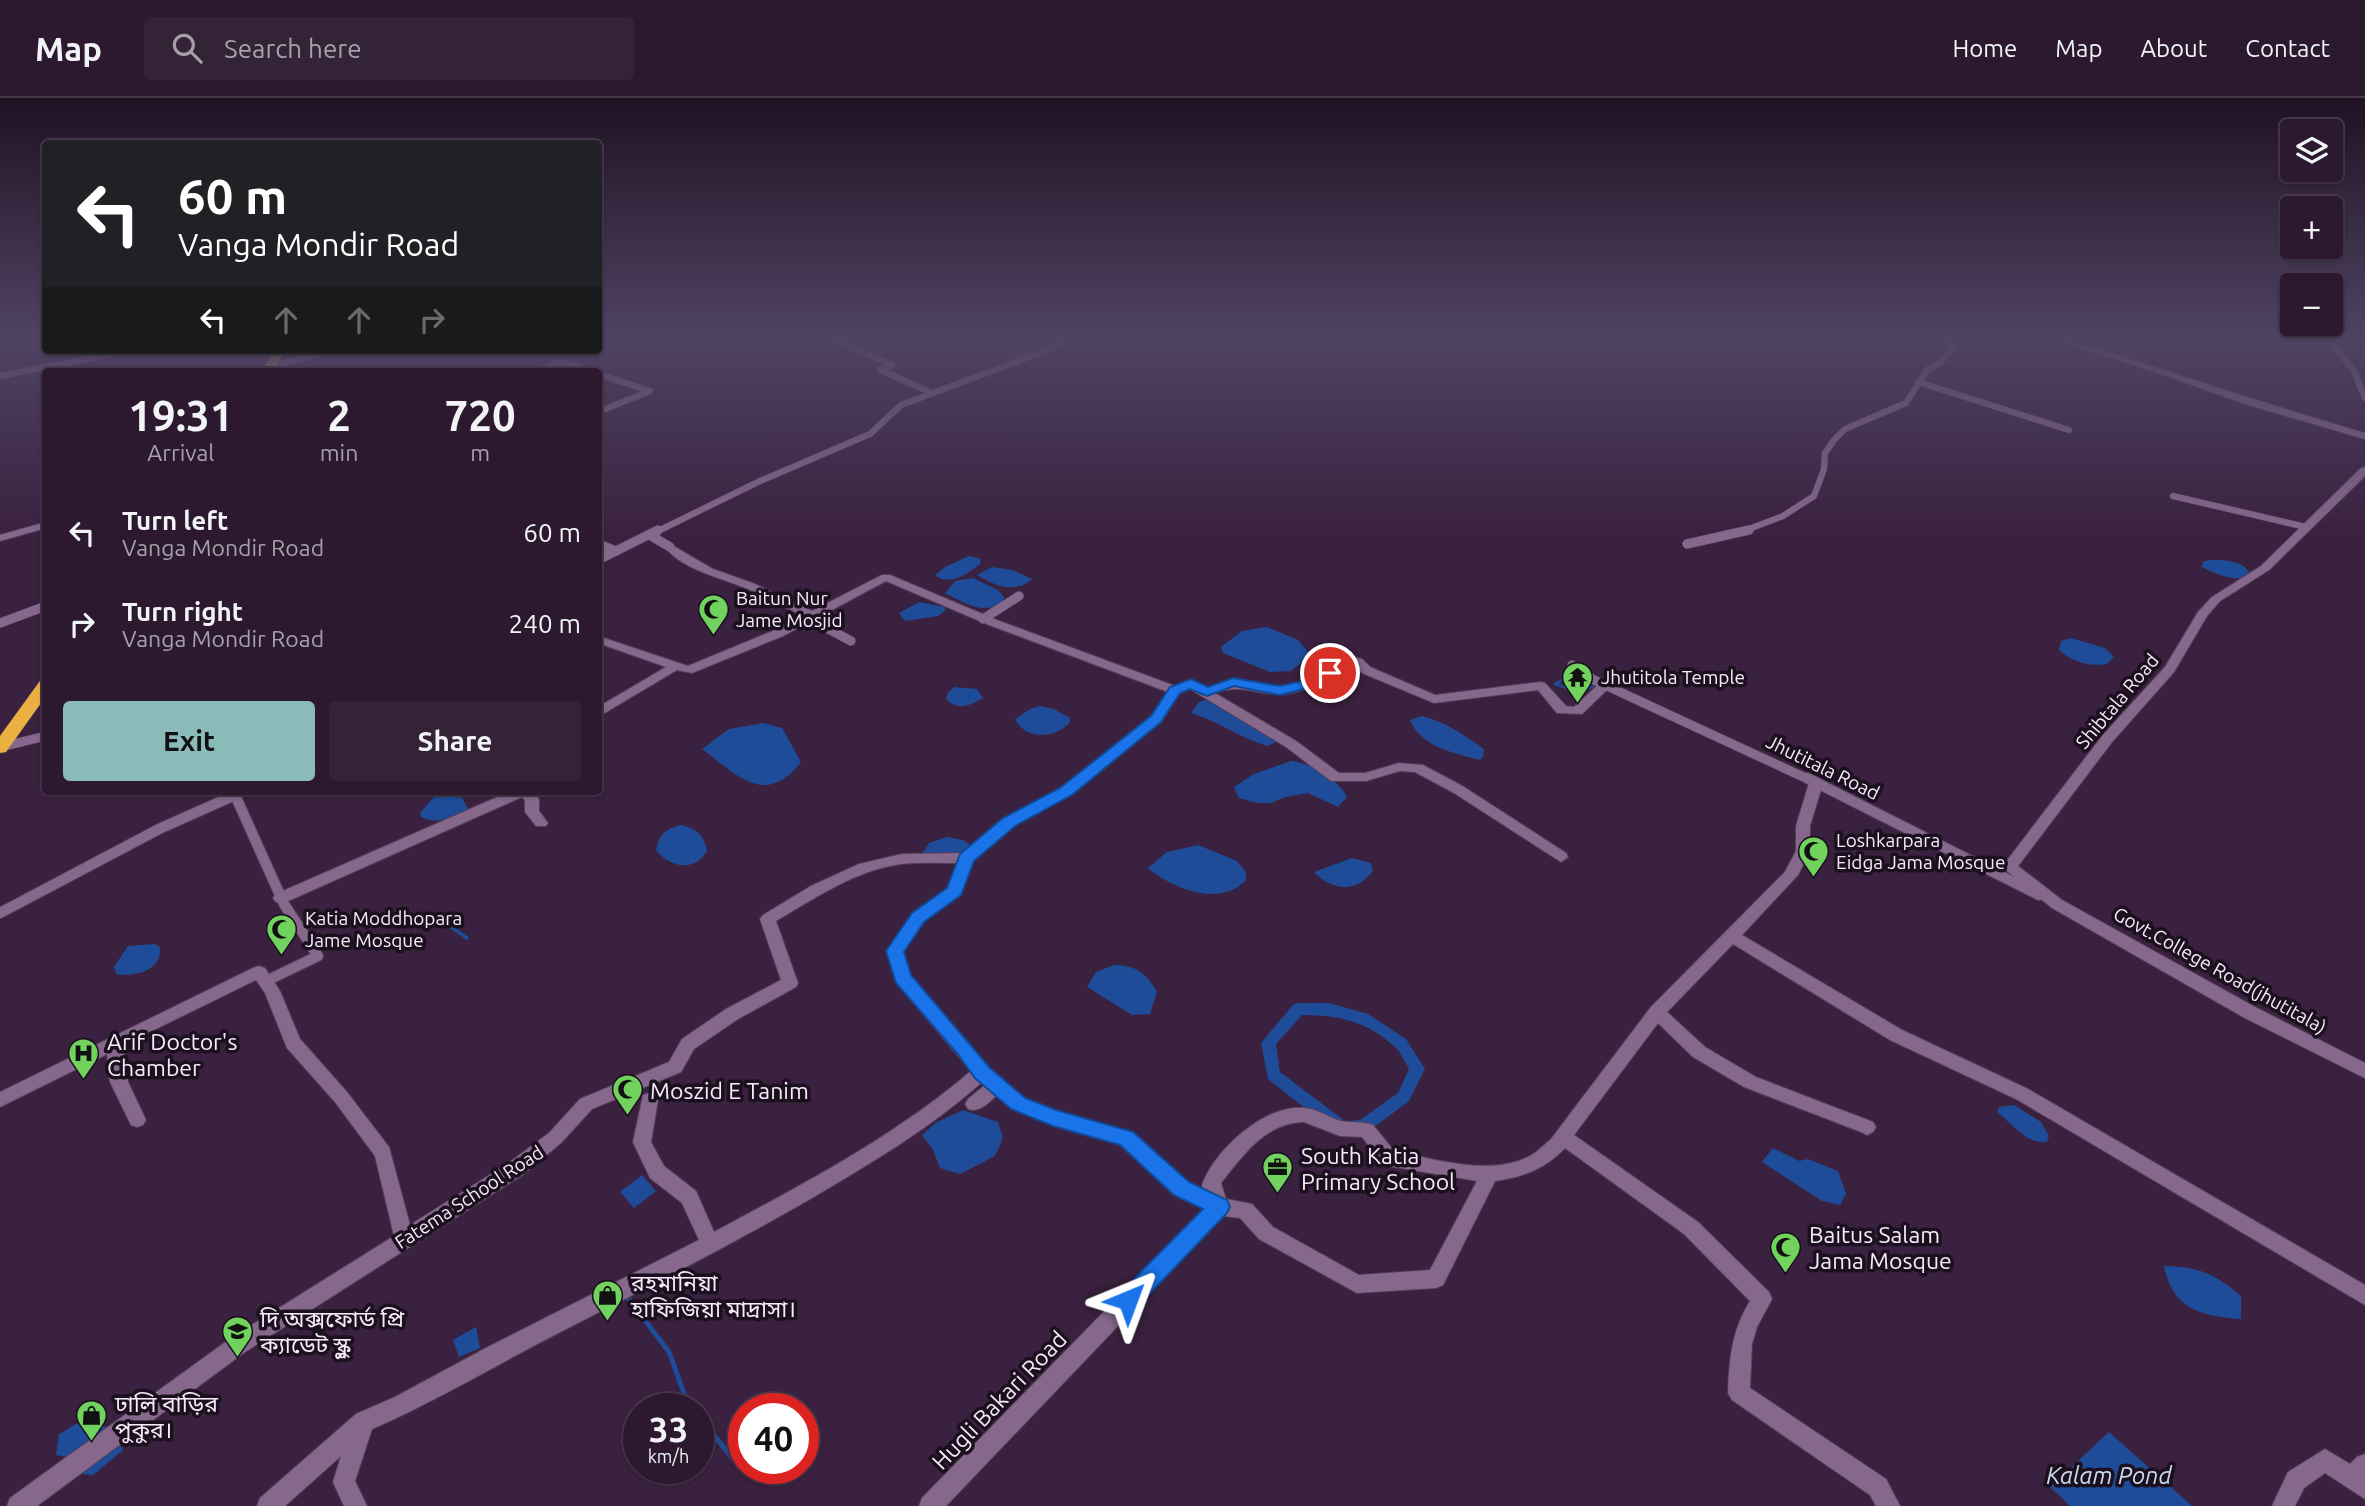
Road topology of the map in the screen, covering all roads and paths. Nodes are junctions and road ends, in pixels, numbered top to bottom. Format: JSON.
{"nodes":[{"id":1,"x":621,"y":403,"type":"edge"},
{"id":2,"x":909,"y":403,"type":"edge"},
{"id":3,"x":1906,"y":403,"type":"edge"},
{"id":4,"x":1983,"y":403,"type":"edge"},
{"id":5,"x":2250,"y":403,"type":"edge"},
{"id":6,"x":602,"y":410,"type":"edge"},
{"id":7,"x":2069,"y":430,"type":"dead end"},
{"id":8,"x":2365,"y":436,"type":"edge"},
{"id":9,"x":838,"y":448,"type":"junction"},
{"id":10,"x":847,"y":451,"type":"dead end"},
{"id":11,"x":2365,"y":470,"type":"edge"},
{"id":12,"x":2173,"y":496,"type":"dead end"},
{"id":13,"x":42,"y":526,"type":"edge"},
{"id":14,"x":2306,"y":527,"type":"junction"},
{"id":15,"x":656,"y":531,"type":"junction"},
{"id":16,"x":0,"y":538,"type":"edge"},
{"id":17,"x":1687,"y":544,"type":"dead end"},
{"id":18,"x":602,"y":546,"type":"edge"},
{"id":19,"x":670,"y":547,"type":"joint"},
{"id":20,"x":616,"y":551,"type":"junction"},
{"id":21,"x":602,"y":558,"type":"edge"},
{"id":22,"x":1019,"y":596,"type":"dead end"},
{"id":23,"x":42,"y":607,"type":"edge"},
{"id":24,"x":810,"y":617,"type":"junction"},
{"id":25,"x":983,"y":619,"type":"junction"},
{"id":26,"x":0,"y":623,"type":"edge"},
{"id":27,"x":602,"y":640,"type":"edge"},
{"id":28,"x":851,"y":641,"type":"dead end"},
{"id":29,"x":1572,"y":665,"type":"dead end"},
{"id":30,"x":674,"y":667,"type":"junction"},
{"id":31,"x":1605,"y":685,"type":"junction"},
{"id":32,"x":42,"y":690,"type":"edge"},
{"id":33,"x":1175,"y":690,"type":"junction"},
{"id":34,"x":1207,"y":692,"type":"junction"},
{"id":35,"x":602,"y":711,"type":"edge"},
{"id":36,"x":42,"y":737,"type":"edge"},
{"id":37,"x":0,"y":748,"type":"edge"},
{"id":38,"x":1816,"y":783,"type":"junction"},
{"id":39,"x":231,"y":795,"type":"edge"},
{"id":40,"x":236,"y":795,"type":"edge"},
{"id":41,"x":515,"y":795,"type":"edge"},
{"id":42,"x":528,"y":795,"type":"edge"},
{"id":43,"x":541,"y":822,"type":"dead end"},
{"id":44,"x":1562,"y":857,"type":"dead end"},
{"id":45,"x":966,"y":858,"type":"junction"},
{"id":46,"x":281,"y":898,"type":"junction"},
{"id":47,"x":2057,"y":904,"type":"junction"},
{"id":48,"x":0,"y":913,"type":"edge"},
{"id":49,"x":1731,"y":936,"type":"junction"},
{"id":50,"x":266,"y":981,"type":"junction"},
{"id":51,"x":1657,"y":1012,"type":"junction"},
{"id":52,"x":114,"y":1042,"type":"junction"},
{"id":53,"x":2365,"y":1071,"type":"edge"},
{"id":54,"x":990,"y":1079,"type":"junction"},
{"id":55,"x":0,"y":1100,"type":"edge"},
{"id":56,"x":649,"y":1100,"type":"dead end"},
{"id":57,"x":974,"y":1104,"type":"dead end"},
{"id":58,"x":137,"y":1120,"type":"dead end"},
{"id":59,"x":1867,"y":1127,"type":"dead end"},
{"id":60,"x":1565,"y":1138,"type":"junction"},
{"id":61,"x":1489,"y":1175,"type":"junction"},
{"id":62,"x":1219,"y":1207,"type":"junction"},
{"id":63,"x":404,"y":1239,"type":"junction"},
{"id":64,"x":710,"y":1244,"type":"junction"},
{"id":65,"x":2365,"y":1296,"type":"edge"},
{"id":66,"x":364,"y":1422,"type":"junction"},
{"id":67,"x":2361,"y":1477,"type":"edge"},
{"id":68,"x":18,"y":1506,"type":"edge"},
{"id":69,"x":268,"y":1506,"type":"edge"},
{"id":70,"x":356,"y":1506,"type":"edge"},
{"id":71,"x":930,"y":1506,"type":"edge"},
{"id":72,"x":1889,"y":1506,"type":"edge"},
{"id":73,"x":2283,"y":1506,"type":"edge"}],
"edges":[{"from":1,"to":6,"type":"street"},
{"from":2,"to":9,"type":"street"},
{"from":3,"to":17,"type":"street"},
{"from":4,"to":7,"type":"street"},
{"from":5,"to":8,"type":"street"},
{"from":9,"to":10,"type":"street"},
{"from":9,"to":15,"type":"street"},
{"from":11,"to":14,"type":"street","name":"Shibtala Road"},
{"from":12,"to":14,"type":"street"},
{"from":13,"to":16,"type":"street"},
{"from":14,"to":47,"type":"street","name":"Shibtala Road"},
{"from":15,"to":19,"type":"street"},
{"from":15,"to":20,"type":"street"},
{"from":18,"to":20,"type":"street"},
{"from":19,"to":24,"type":"street"},
{"from":20,"to":21,"type":"street"},
{"from":22,"to":25,"type":"street"},
{"from":23,"to":26,"type":"street"},
{"from":24,"to":25,"type":"street"},
{"from":24,"to":28,"type":"street"},
{"from":24,"to":30,"type":"street"},
{"from":25,"to":33,"type":"street"},
{"from":27,"to":30,"type":"street"},
{"from":29,"to":31,"type":"street","name":"Jhutitala Road"},
{"from":30,"to":35,"type":"street"},
{"from":31,"to":34,"type":"street"},
{"from":31,"to":38,"type":"street","name":"Jhutitala Road"},
{"from":32,"to":37,"type":"highway"},
{"from":33,"to":34,"type":"street"},
{"from":33,"to":45,"type":"street"},
{"from":34,"to":44,"type":"street"},
{"from":36,"to":37,"type":"street"},
{"from":38,"to":47,"type":"street","name":"Jhutitala Road"},
{"from":38,"to":49,"type":"street"},
{"from":39,"to":48,"type":"street"},
{"from":40,"to":46,"type":"street"},
{"from":41,"to":46,"type":"street"},
{"from":42,"to":43,"type":"street"},
{"from":45,"to":54,"type":"street"},
{"from":45,"to":63,"type":"street","name":"Fatema School Road"},
{"from":46,"to":50,"type":"street"},
{"from":47,"to":53,"type":"street","name":"Govt.College Road(jhutitala)"},
{"from":49,"to":51,"type":"street"},
{"from":49,"to":65,"type":"street"},
{"from":50,"to":52,"type":"street"},
{"from":50,"to":63,"type":"street"},
{"from":51,"to":59,"type":"street"},
{"from":51,"to":60,"type":"street"},
{"from":52,"to":55,"type":"street"},
{"from":52,"to":58,"type":"street"},
{"from":54,"to":57,"type":"street"},
{"from":54,"to":62,"type":"street"},
{"from":54,"to":64,"type":"street"},
{"from":56,"to":64,"type":"street"},
{"from":60,"to":61,"type":"street"},
{"from":60,"to":72,"type":"street"},
{"from":61,"to":62,"type":"street"},
{"from":61,"to":62,"type":"street"},
{"from":62,"to":71,"type":"street","name":"Hugli Bakari Road"},
{"from":63,"to":68,"type":"street","name":"Fatema School Road"},
{"from":64,"to":66,"type":"street"},
{"from":66,"to":69,"type":"street"},
{"from":66,"to":70,"type":"street"},
{"from":67,"to":73,"type":"street"}]}
